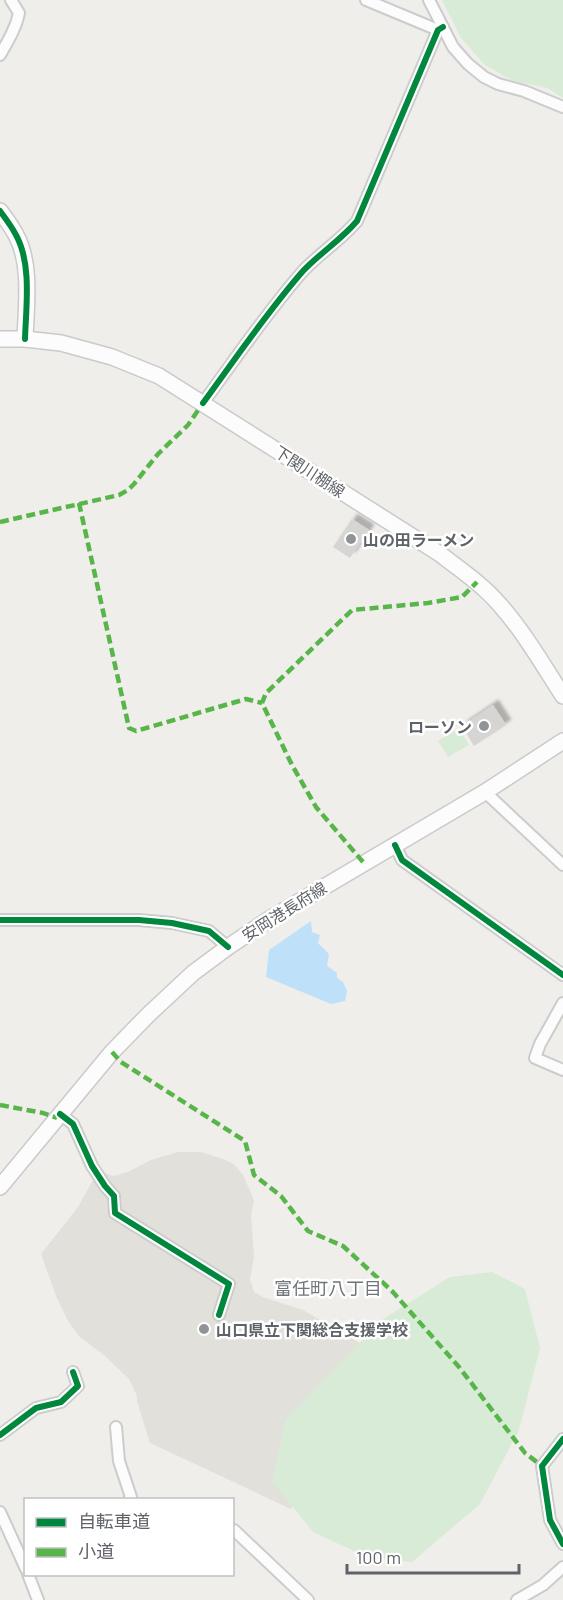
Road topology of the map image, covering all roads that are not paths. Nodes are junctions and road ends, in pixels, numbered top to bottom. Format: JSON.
{"nodes":[{"id":1,"x":11,"y":0,"type":"edge"},
{"id":2,"x":366,"y":0,"type":"edge"},
{"id":3,"x":429,"y":0,"type":"edge"},
{"id":4,"x":440,"y":29,"type":"junction"},
{"id":5,"x":0,"y":54,"type":"edge"},
{"id":6,"x":563,"y":107,"type":"edge"},
{"id":7,"x":0,"y":211,"type":"edge"},
{"id":8,"x":0,"y":339,"type":"edge"},
{"id":9,"x":25,"y":339,"type":"junction"},
{"id":10,"x":203,"y":403,"type":"junction"},
{"id":11,"x":563,"y":696,"type":"edge"},
{"id":12,"x":563,"y":741,"type":"edge"},
{"id":13,"x":485,"y":792,"type":"junction"},
{"id":14,"x":395,"y":844,"type":"junction"},
{"id":15,"x":563,"y":865,"type":"edge"},
{"id":16,"x":0,"y":920,"type":"edge"},
{"id":17,"x":228,"y":947,"type":"junction"},
{"id":18,"x":563,"y":975,"type":"edge"},
{"id":19,"x":563,"y":1003,"type":"edge"},
{"id":20,"x":563,"y":1070,"type":"edge"},
{"id":21,"x":60,"y":1114,"type":"junction"},
{"id":22,"x":0,"y":1187,"type":"edge"},
{"id":23,"x":219,"y":1316,"type":"dead end"},
{"id":24,"x":73,"y":1372,"type":"dead end"},
{"id":25,"x":116,"y":1427,"type":"dead end"},
{"id":26,"x":0,"y":1436,"type":"edge"},
{"id":27,"x":563,"y":1439,"type":"edge"},
{"id":28,"x":130,"y":1498,"type":"edge"},
{"id":29,"x":0,"y":1512,"type":"edge"},
{"id":30,"x":234,"y":1530,"type":"dead end"},
{"id":31,"x":563,"y":1544,"type":"edge"},
{"id":32,"x":22,"y":1552,"type":"edge"},
{"id":33,"x":563,"y":1567,"type":"edge"},
{"id":34,"x":28,"y":1576,"type":"edge"},
{"id":35,"x":39,"y":1600,"type":"edge"},
{"id":36,"x":308,"y":1600,"type":"edge"},
{"id":37,"x":517,"y":1600,"type":"edge"}],
"edges":[{"from":1,"to":5,"type":"street"},
{"from":2,"to":4,"type":"street"},
{"from":3,"to":4,"type":"street"},
{"from":4,"to":6,"type":"street"},
{"from":4,"to":10,"type":"street"},
{"from":7,"to":9,"type":"main road"},
{"from":8,"to":9,"type":"main road","name":"下関川棚線"},
{"from":9,"to":10,"type":"main road","name":"下関川棚線"},
{"from":10,"to":11,"type":"main road","name":"下関川棚線"},
{"from":12,"to":13,"type":"main road","name":"安岡港長府線"},
{"from":13,"to":14,"type":"main road","name":"安岡港長府線"},
{"from":13,"to":15,"type":"street"},
{"from":14,"to":17,"type":"main road","name":"安岡港長府線"},
{"from":14,"to":18,"type":"street"},
{"from":16,"to":17,"type":"street"},
{"from":17,"to":21,"type":"main road","name":"安岡港長府線"},
{"from":19,"to":20,"type":"street"},
{"from":21,"to":22,"type":"main road","name":"安岡港長府線"},
{"from":21,"to":23,"type":"street"},
{"from":24,"to":26,"type":"street"},
{"from":25,"to":28,"type":"street"},
{"from":27,"to":31,"type":"street"},
{"from":29,"to":32,"type":"street"},
{"from":30,"to":36,"type":"street"},
{"from":33,"to":37,"type":"street"},
{"from":34,"to":35,"type":"street"}]}
